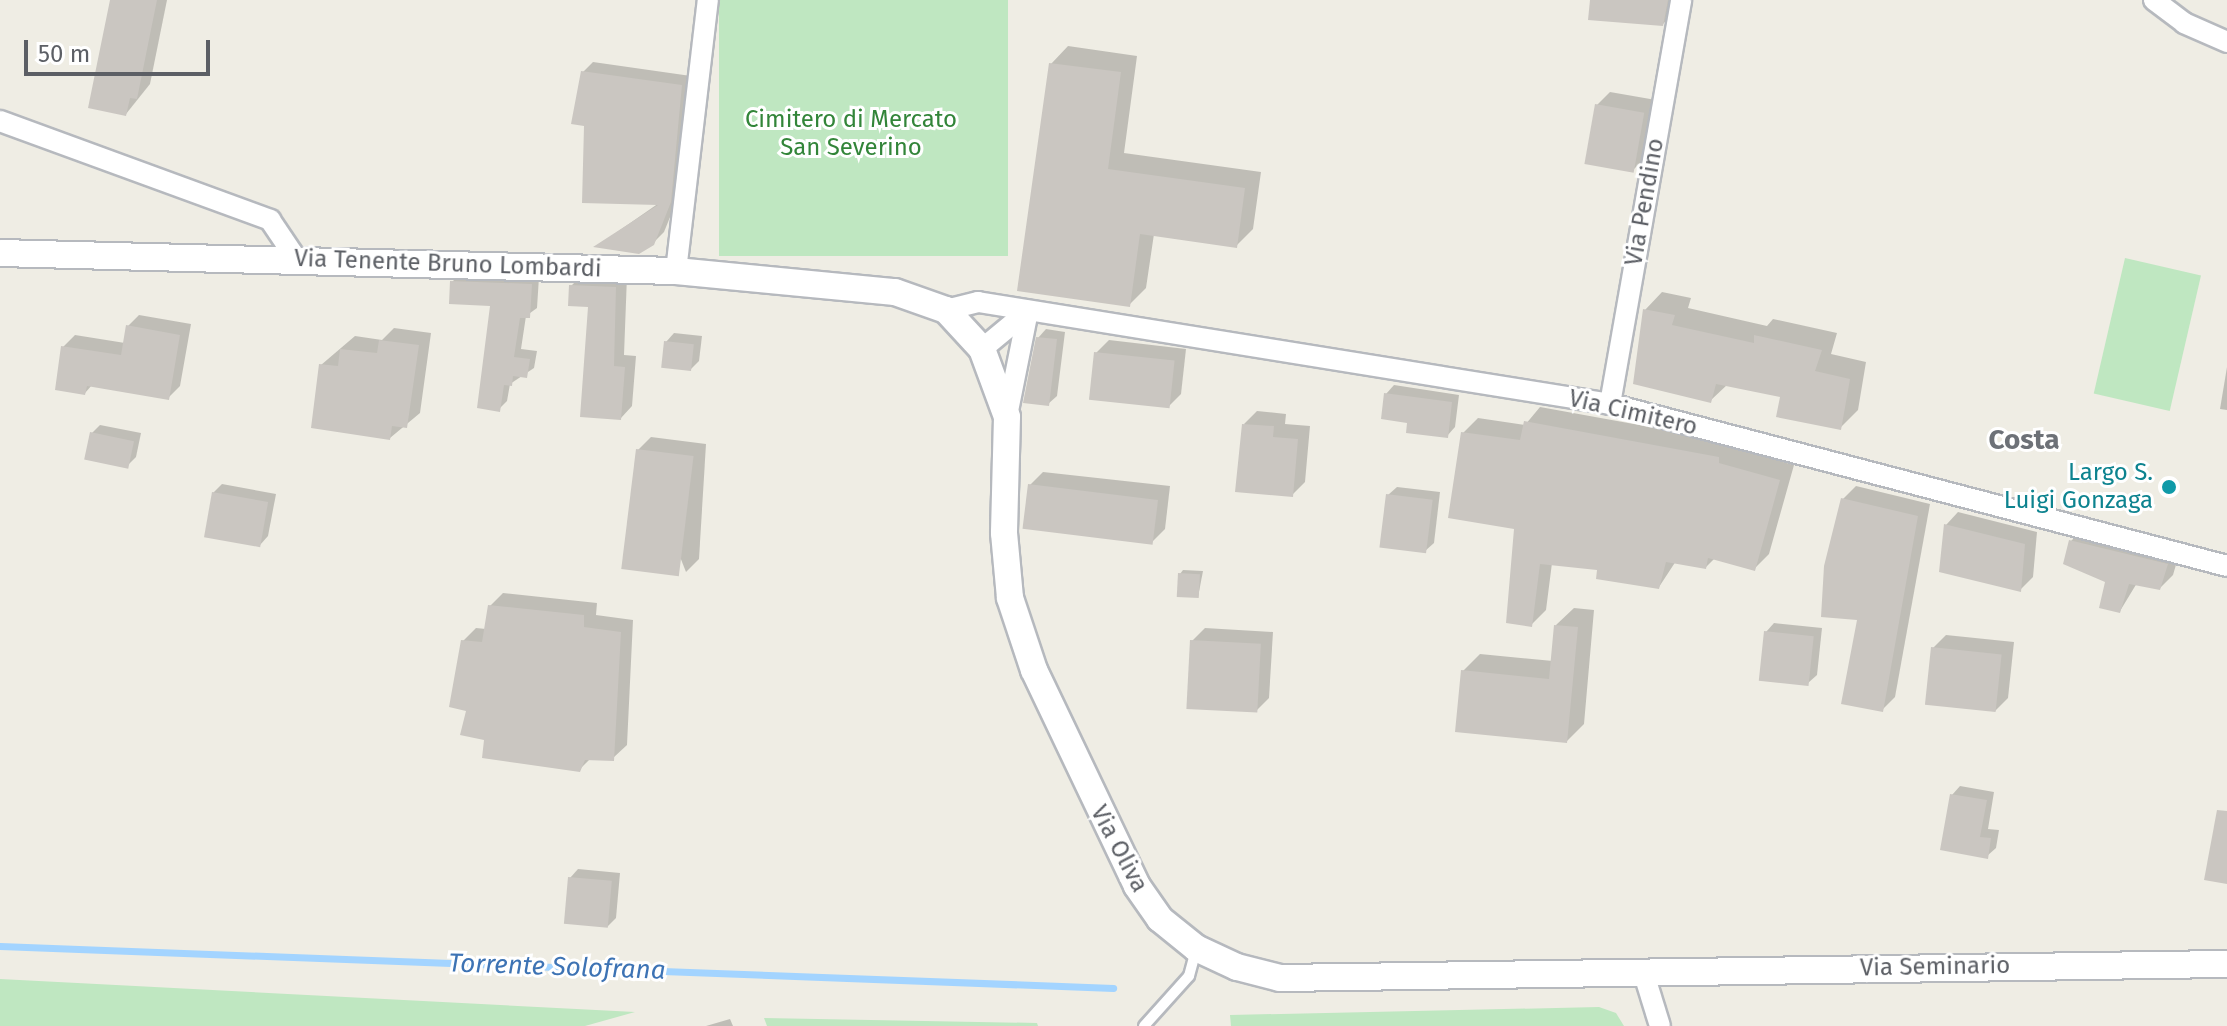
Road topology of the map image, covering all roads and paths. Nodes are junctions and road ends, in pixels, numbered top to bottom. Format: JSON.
{"nodes":[{"id":1,"x":708,"y":0,"type":"edge"},
{"id":2,"x":1681,"y":0,"type":"edge"},
{"id":3,"x":2154,"y":0,"type":"edge"},
{"id":4,"x":2227,"y":42,"type":"edge"},
{"id":5,"x":0,"y":121,"type":"edge"},
{"id":6,"x":0,"y":253,"type":"edge"},
{"id":7,"x":297,"y":260,"type":"junction"},
{"id":8,"x":676,"y":271,"type":"junction"},
{"id":9,"x":895,"y":292,"type":"joint"},
{"id":10,"x":946,"y":310,"type":"junction"},
{"id":11,"x":1028,"y":311,"type":"junction"},
{"id":12,"x":982,"y":349,"type":"junction"},
{"id":13,"x":1610,"y":404,"type":"junction"},
{"id":14,"x":1007,"y":417,"type":"junction"},
{"id":15,"x":2227,"y":566,"type":"edge"},
{"id":16,"x":1196,"y":948,"type":"junction"},
{"id":17,"x":2227,"y":964,"type":"edge"},
{"id":18,"x":1644,"y":974,"type":"junction"},
{"id":19,"x":1144,"y":1026,"type":"edge"},
{"id":20,"x":1660,"y":1026,"type":"edge"}],
"edges":[{"from":1,"to":8,"type":"street"},
{"from":2,"to":13,"type":"street","name":"Via Pendino"},
{"from":3,"to":4,"type":"street"},
{"from":5,"to":7,"type":"street"},
{"from":6,"to":7,"type":"main road","name":"Via Tenente Bruno Lombardi"},
{"from":7,"to":8,"type":"main road","name":"Via Tenente Bruno Lombardi"},
{"from":8,"to":9,"type":"main road","name":"Via Tenente Bruno Lombardi"},
{"from":9,"to":10,"type":"main road","name":"Via Oliva"},
{"from":10,"to":11,"type":"street","name":"Via Cimitero"},
{"from":10,"to":12,"type":"main road","name":"Via Oliva"},
{"from":11,"to":12,"type":"street"},
{"from":11,"to":13,"type":"street","name":"Via Cimitero"},
{"from":11,"to":14,"type":"street"},
{"from":12,"to":14,"type":"main road","name":"Via Oliva"},
{"from":13,"to":15,"type":"street","name":"Via Cimitero"},
{"from":14,"to":16,"type":"main road","name":"Via Oliva"},
{"from":16,"to":18,"type":"main road","name":"Via Oliva"},
{"from":16,"to":19,"type":"lane"},
{"from":17,"to":18,"type":"main road","name":"Via Seminario"},
{"from":18,"to":20,"type":"street"}]}
